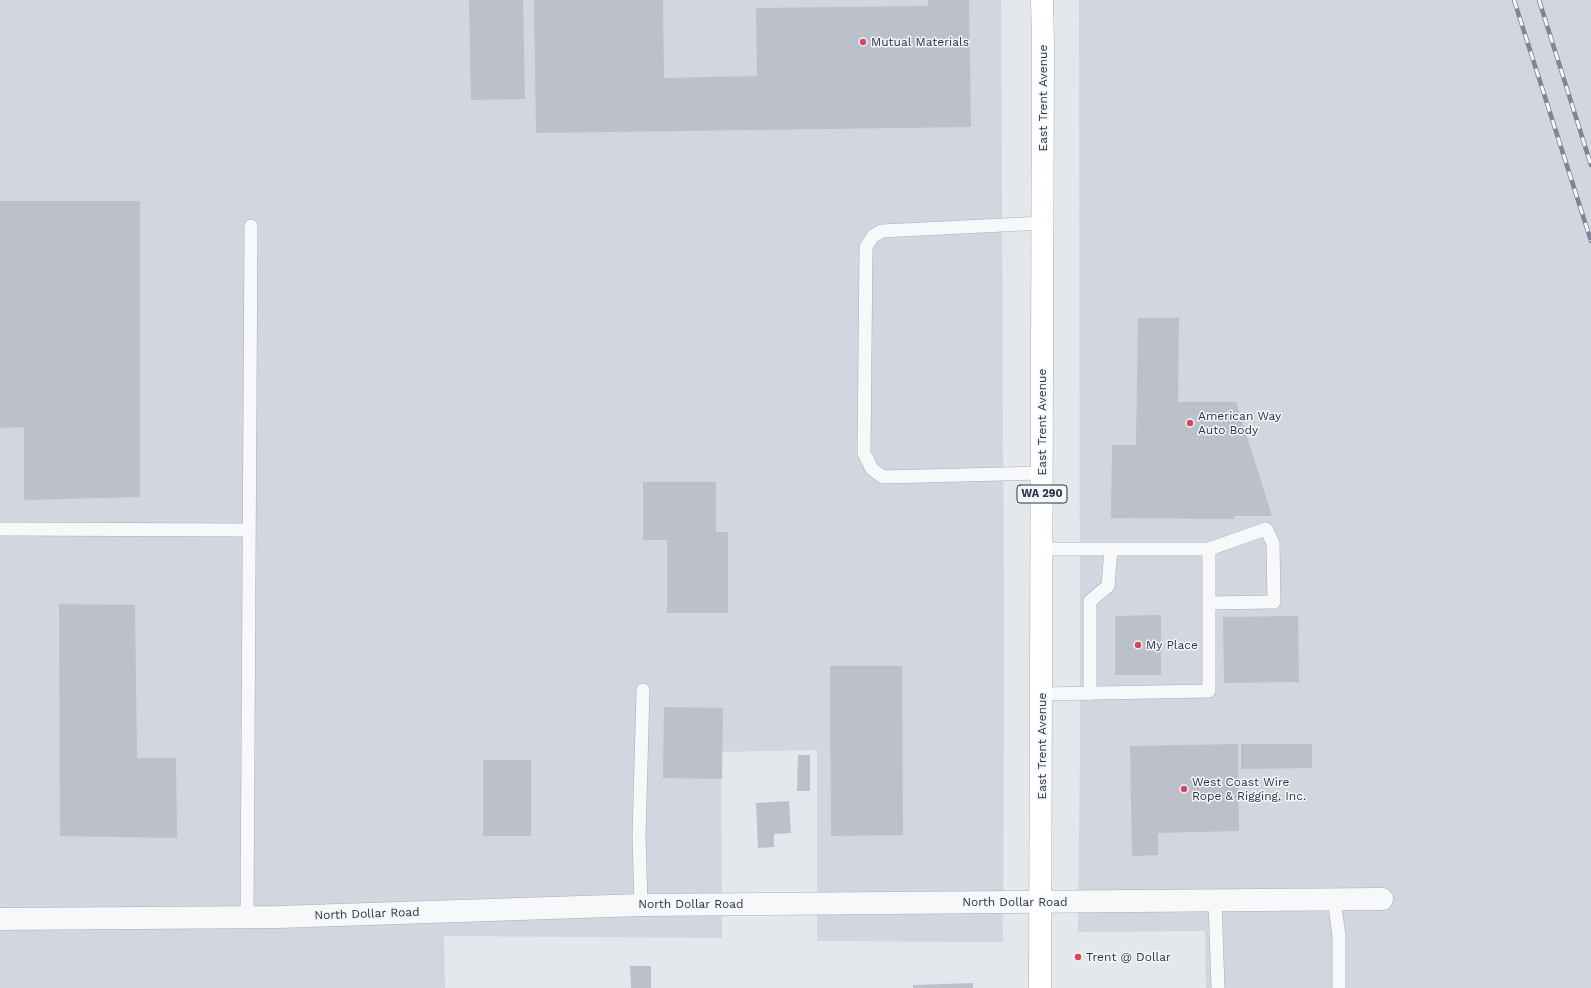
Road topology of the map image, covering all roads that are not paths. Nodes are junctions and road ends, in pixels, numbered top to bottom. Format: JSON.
{"nodes":[{"id":1,"x":1042,"y":0,"type":"edge"},
{"id":2,"x":1043,"y":223,"type":"junction"},
{"id":3,"x":251,"y":226,"type":"dead end"},
{"id":4,"x":1042,"y":473,"type":"junction"},
{"id":5,"x":0,"y":529,"type":"edge"},
{"id":6,"x":250,"y":530,"type":"junction"},
{"id":7,"x":1042,"y":549,"type":"junction"},
{"id":8,"x":1111,"y":549,"type":"junction"},
{"id":9,"x":1209,"y":549,"type":"junction"},
{"id":10,"x":1209,"y":603,"type":"junction"},
{"id":11,"x":643,"y":690,"type":"dead end"},
{"id":12,"x":1042,"y":694,"type":"junction"},
{"id":13,"x":1090,"y":694,"type":"junction"},
{"id":14,"x":1334,"y":899,"type":"junction"},
{"id":15,"x":1382,"y":899,"type":"dead end"},
{"id":16,"x":1215,"y":901,"type":"junction"},
{"id":17,"x":1041,"y":902,"type":"junction"},
{"id":18,"x":641,"y":905,"type":"junction"},
{"id":19,"x":247,"y":917,"type":"junction"},
{"id":20,"x":0,"y":919,"type":"edge"},
{"id":21,"x":1040,"y":988,"type":"edge"},
{"id":22,"x":1218,"y":988,"type":"edge"},
{"id":23,"x":1339,"y":988,"type":"edge"}],
"edges":[{"from":1,"to":2,"type":"main road","name":"East Trent Avenue","number":"WA 290"},
{"from":2,"to":4,"type":"main road","name":"East Trent Avenue","number":"WA 290"},
{"from":2,"to":4,"type":"lane"},
{"from":3,"to":6,"type":"lane"},
{"from":4,"to":7,"type":"main road","name":"East Trent Avenue","number":"WA 290"},
{"from":5,"to":6,"type":"lane"},
{"from":6,"to":19,"type":"lane"},
{"from":7,"to":8,"type":"lane"},
{"from":7,"to":12,"type":"main road","name":"East Trent Avenue","number":"WA 290"},
{"from":8,"to":9,"type":"lane"},
{"from":8,"to":13,"type":"lane"},
{"from":9,"to":10,"type":"lane"},
{"from":9,"to":10,"type":"lane"},
{"from":10,"to":13,"type":"lane"},
{"from":11,"to":18,"type":"lane"},
{"from":12,"to":13,"type":"lane"},
{"from":12,"to":17,"type":"main road","name":"East Trent Avenue","number":"WA 290"},
{"from":14,"to":15,"type":"street","name":"North Dollar Road"},
{"from":14,"to":16,"type":"street","name":"North Dollar Road"},
{"from":14,"to":23,"type":"lane"},
{"from":16,"to":17,"type":"street","name":"North Dollar Road"},
{"from":16,"to":22,"type":"lane"},
{"from":17,"to":18,"type":"street","name":"North Dollar Road"},
{"from":17,"to":21,"type":"main road","name":"East Trent Avenue","number":"WA 290"},
{"from":18,"to":19,"type":"street","name":"North Dollar Road"},
{"from":19,"to":20,"type":"street","name":"North Dollar Road"}]}
